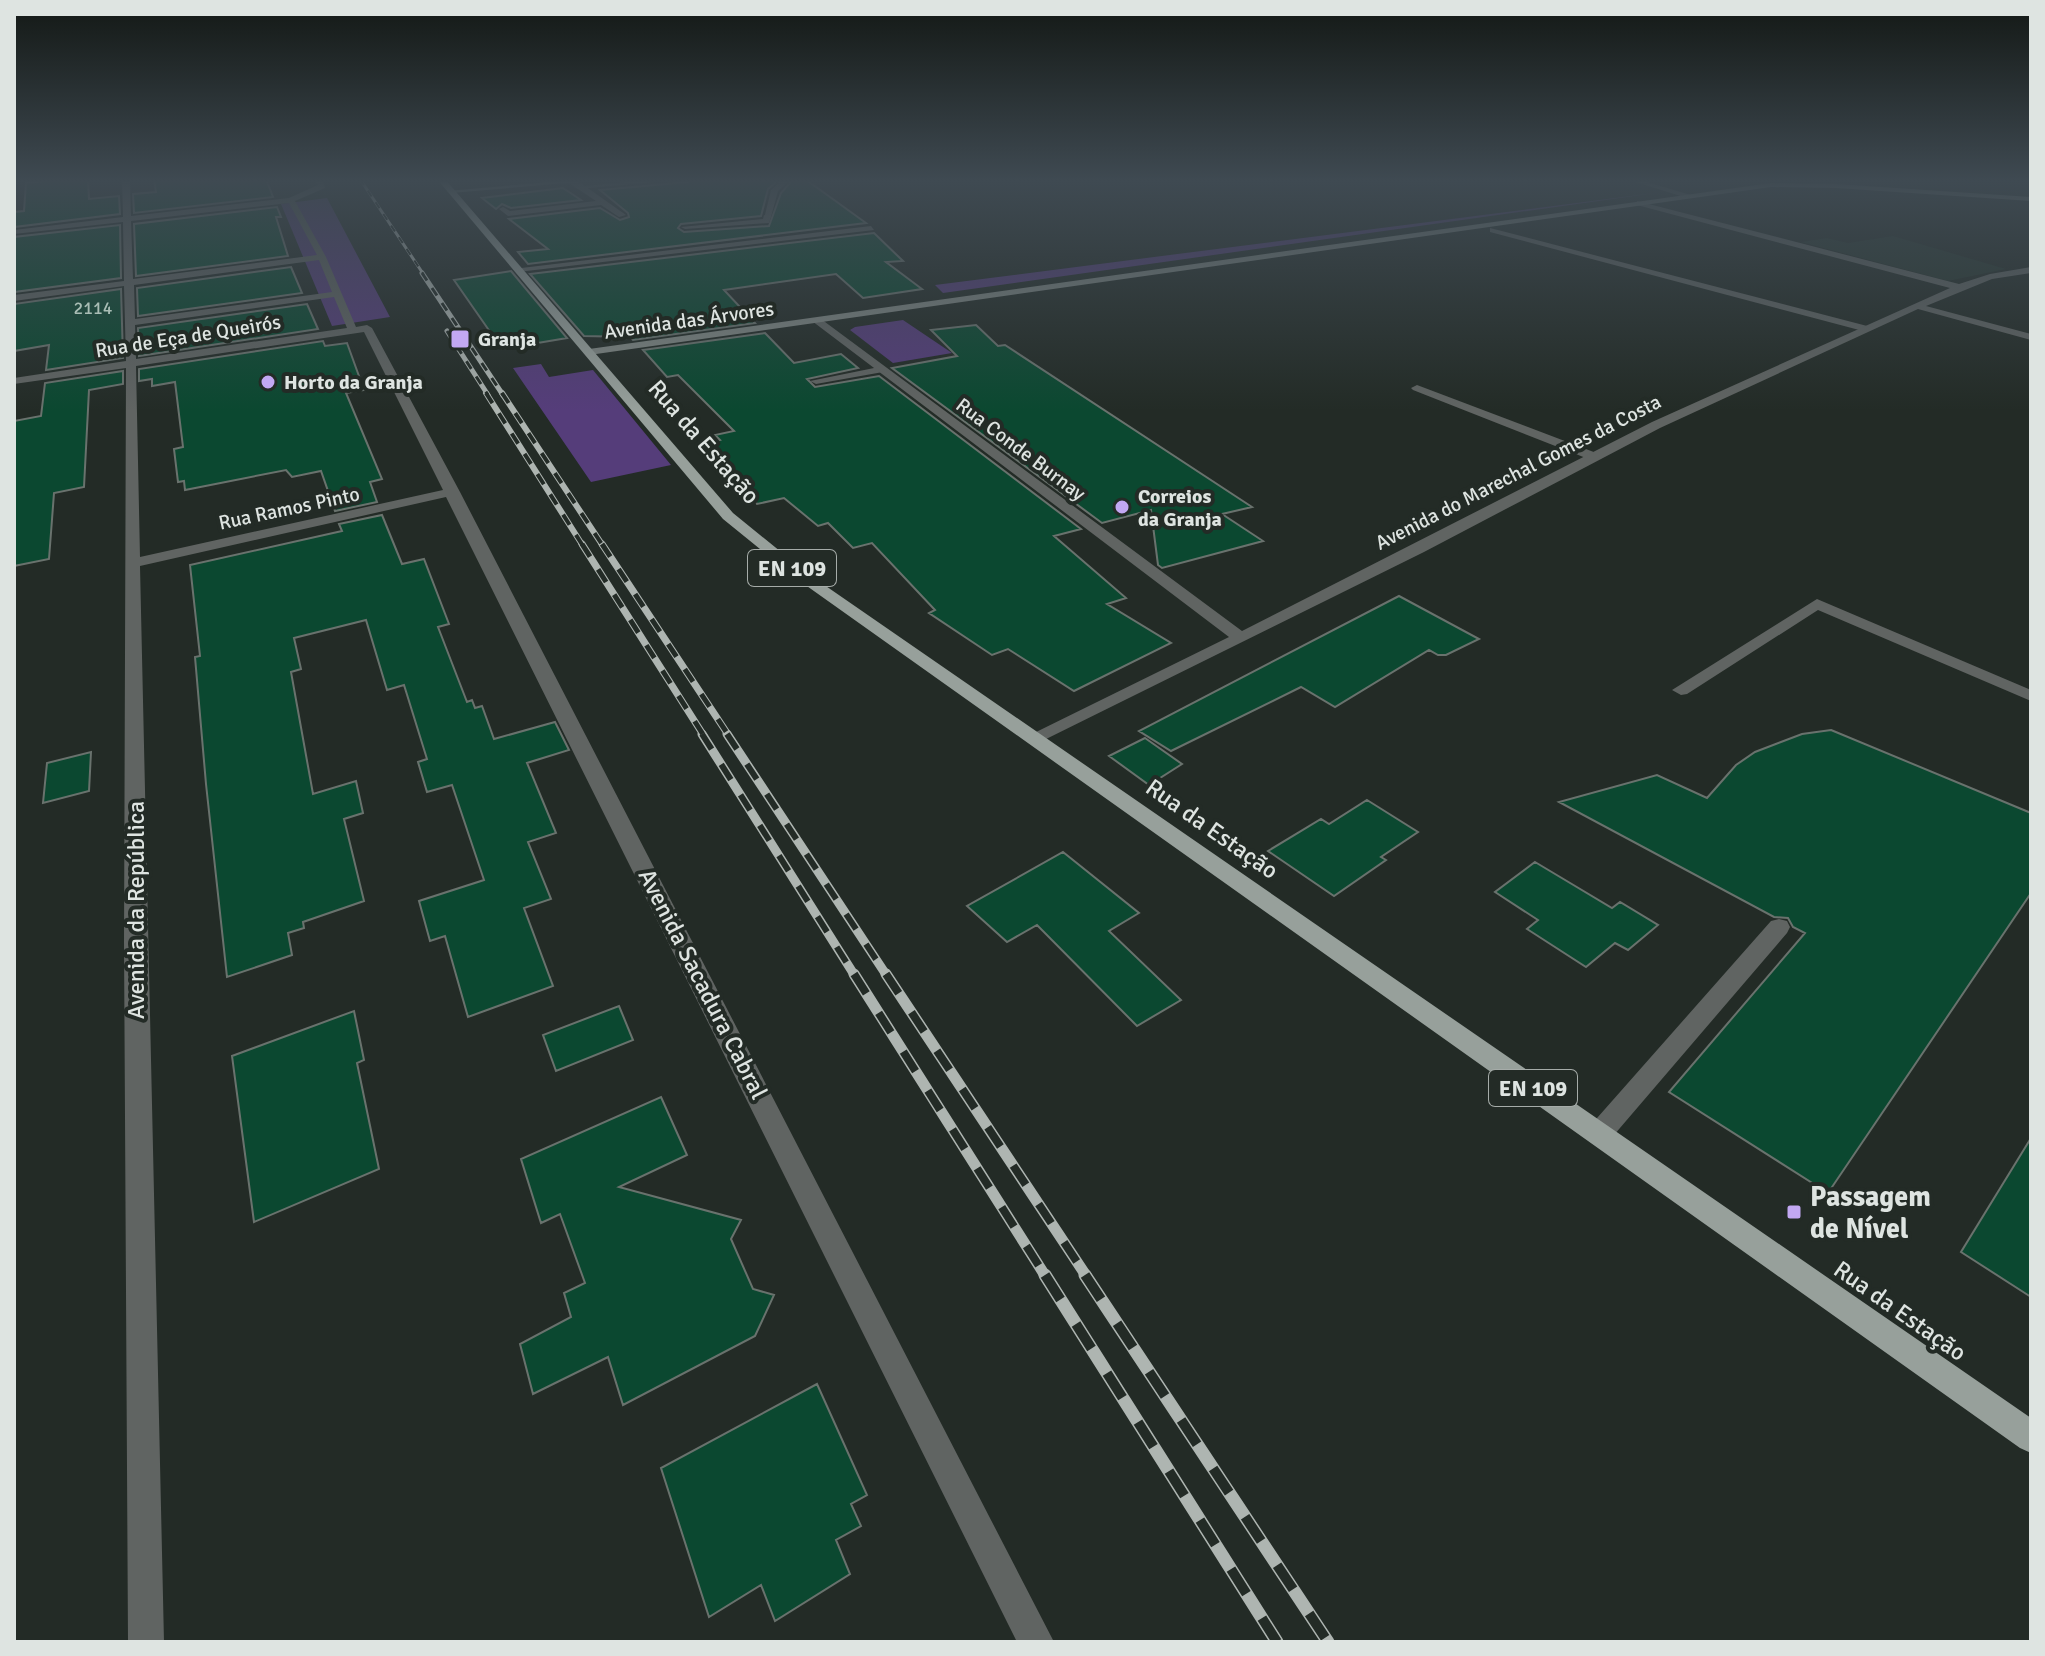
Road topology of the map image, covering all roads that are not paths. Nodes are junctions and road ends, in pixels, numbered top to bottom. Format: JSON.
{"nodes":[{"id":1,"x":127,"y":256,"type":"edge"},
{"id":2,"x":507,"y":256,"type":"edge"},
{"id":3,"x":628,"y":256,"type":"edge"},
{"id":4,"x":1268,"y":256,"type":"edge"},
{"id":5,"x":1592,"y":256,"type":"edge"},
{"id":6,"x":1842,"y":256,"type":"edge"},
{"id":7,"x":322,"y":257,"type":"joint"},
{"id":8,"x":518,"y":269,"type":"junction"},
{"id":9,"x":2031,"y":270,"type":"edge"},
{"id":10,"x":128,"y":283,"type":"junction"},
{"id":11,"x":1959,"y":287,"type":"junction"},
{"id":12,"x":337,"y":294,"type":"junction"},
{"id":13,"x":14,"y":298,"type":"edge"},
{"id":14,"x":1917,"y":306,"type":"junction"},
{"id":15,"x":817,"y":321,"type":"junction"},
{"id":16,"x":129,"y":323,"type":"junction"},
{"id":17,"x":360,"y":328,"type":"junction"},
{"id":18,"x":1867,"y":329,"type":"junction"},
{"id":19,"x":2031,"y":337,"type":"edge"},
{"id":20,"x":589,"y":352,"type":"junction"},
{"id":21,"x":131,"y":363,"type":"junction"},
{"id":22,"x":879,"y":370,"type":"junction"},
{"id":23,"x":14,"y":381,"type":"edge"},
{"id":24,"x":816,"y":381,"type":"dead end"},
{"id":25,"x":1417,"y":388,"type":"dead end"},
{"id":26,"x":1595,"y":457,"type":"junction"},
{"id":27,"x":453,"y":492,"type":"junction"},
{"id":28,"x":134,"y":563,"type":"junction"},
{"id":29,"x":1240,"y":637,"type":"junction"},
{"id":30,"x":1681,"y":690,"type":"dead end"},
{"id":31,"x":2031,"y":696,"type":"edge"},
{"id":32,"x":1036,"y":739,"type":"junction"},
{"id":33,"x":1779,"y":927,"type":"dead end"},
{"id":34,"x":1599,"y":1134,"type":"junction"},
{"id":35,"x":2031,"y":1437,"type":"edge"},
{"id":36,"x":146,"y":1642,"type":"edge"},
{"id":37,"x":1036,"y":1642,"type":"edge"}],
"edges":[{"from":1,"to":10,"type":"street","name":"Avenida da República"},
{"from":2,"to":8,"type":"main road","name":"Rua da Estação","number":"EN 109"},
{"from":3,"to":8,"type":"street"},
{"from":4,"to":15,"type":"main road","name":"Avenida das Árvores"},
{"from":5,"to":18,"type":"street"},
{"from":6,"to":11,"type":"street"},
{"from":7,"to":10,"type":"street"},
{"from":7,"to":12,"type":"street","name":"Avenida Sacadura Cabral"},
{"from":8,"to":20,"type":"main road","name":"Rua da Estação","number":"EN 109"},
{"from":9,"to":11,"type":"street","name":"Avenida do Marechal Gomes da Costa"},
{"from":10,"to":13,"type":"street"},
{"from":10,"to":16,"type":"street","name":"Avenida da República"},
{"from":11,"to":14,"type":"street","name":"Avenida do Marechal Gomes da Costa"},
{"from":12,"to":16,"type":"street"},
{"from":12,"to":17,"type":"street","name":"Avenida Sacadura Cabral"},
{"from":14,"to":18,"type":"street","name":"Avenida do Marechal Gomes da Costa"},
{"from":14,"to":19,"type":"street"},
{"from":15,"to":20,"type":"main road","name":"Avenida das Árvores"},
{"from":15,"to":22,"type":"street","name":"Rua Conde Burnay"},
{"from":16,"to":21,"type":"street","name":"Avenida da República"},
{"from":17,"to":21,"type":"street","name":"Rua de Eça de Queirós"},
{"from":17,"to":27,"type":"street","name":"Avenida Sacadura Cabral"},
{"from":18,"to":26,"type":"street","name":"Avenida do Marechal Gomes da Costa"},
{"from":20,"to":32,"type":"main road","name":"Rua da Estação","number":"EN 109"},
{"from":21,"to":23,"type":"street","name":"Rua de Eça de Queirós"},
{"from":21,"to":28,"type":"street","name":"Avenida da República"},
{"from":22,"to":24,"type":"street"},
{"from":22,"to":29,"type":"street","name":"Rua Conde Burnay"},
{"from":25,"to":26,"type":"street"},
{"from":26,"to":29,"type":"street","name":"Avenida do Marechal Gomes da Costa"},
{"from":27,"to":28,"type":"street","name":"Rua Ramos Pinto"},
{"from":27,"to":37,"type":"street","name":"Avenida Sacadura Cabral"},
{"from":28,"to":36,"type":"street","name":"Avenida da República"},
{"from":29,"to":32,"type":"street","name":"Avenida do Marechal Gomes da Costa"},
{"from":30,"to":31,"type":"street"},
{"from":32,"to":34,"type":"main road","name":"Rua da Estação","number":"EN 109"},
{"from":33,"to":34,"type":"street"},
{"from":34,"to":35,"type":"main road","name":"Rua da Estação","number":"EN 109"}]}
